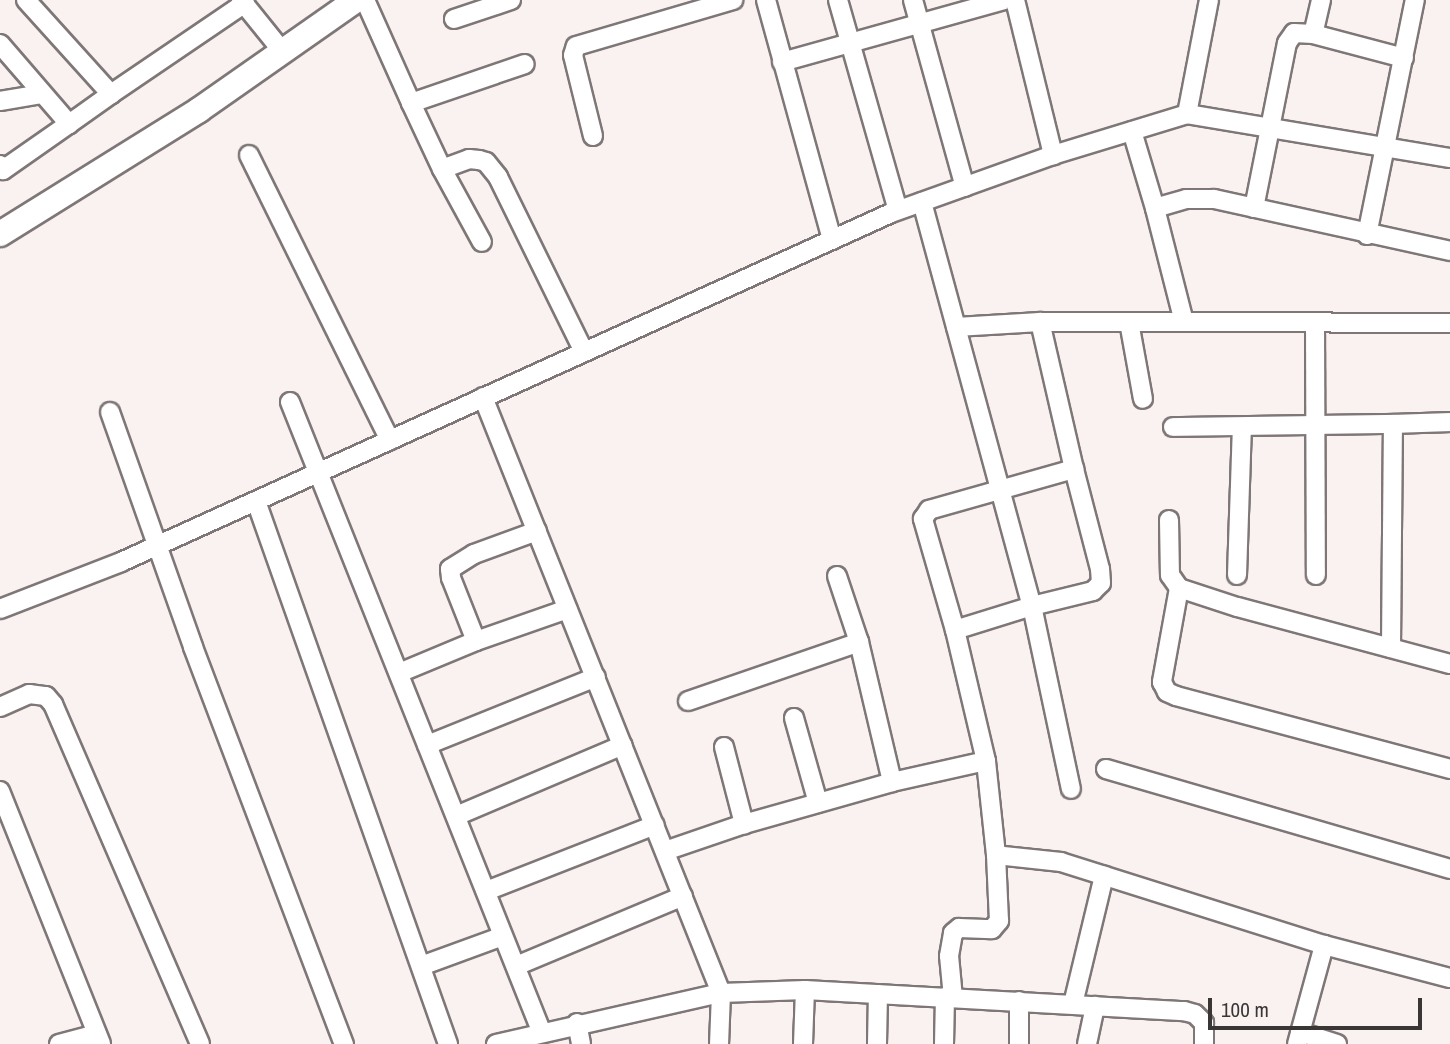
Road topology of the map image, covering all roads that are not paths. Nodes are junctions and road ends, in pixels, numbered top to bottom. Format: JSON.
{"nodes":[{"id":1,"x":26,"y":0,"type":"edge"},
{"id":2,"x":356,"y":0,"type":"edge"},
{"id":3,"x":365,"y":0,"type":"edge"},
{"id":4,"x":511,"y":0,"type":"edge"},
{"id":5,"x":733,"y":0,"type":"edge"},
{"id":6,"x":766,"y":0,"type":"edge"},
{"id":7,"x":838,"y":0,"type":"edge"},
{"id":8,"x":913,"y":0,"type":"edge"},
{"id":9,"x":1004,"y":0,"type":"edge"},
{"id":10,"x":1015,"y":0,"type":"edge"},
{"id":11,"x":1209,"y":0,"type":"edge"},
{"id":12,"x":1321,"y":0,"type":"edge"},
{"id":13,"x":1415,"y":0,"type":"edge"},
{"id":14,"x":243,"y":1,"type":"edge"},
{"id":15,"x":454,"y":19,"type":"dead end"},
{"id":16,"x":919,"y":23,"type":"junction"},
{"id":17,"x":1313,"y":34,"type":"junction"},
{"id":18,"x":0,"y":44,"type":"edge"},
{"id":19,"x":278,"y":44,"type":"junction"},
{"id":20,"x":851,"y":45,"type":"junction"},
{"id":21,"x":1404,"y":58,"type":"junction"},
{"id":22,"x":782,"y":62,"type":"junction"},
{"id":23,"x":525,"y":64,"type":"dead end"},
{"id":24,"x":42,"y":94,"type":"junction"},
{"id":25,"x":111,"y":94,"type":"junction"},
{"id":26,"x":0,"y":101,"type":"edge"},
{"id":27,"x":411,"y":103,"type":"junction"},
{"id":28,"x":1187,"y":114,"type":"junction"},
{"id":29,"x":69,"y":124,"type":"junction"},
{"id":30,"x":1271,"y":127,"type":"junction"},
{"id":31,"x":1132,"y":131,"type":"junction"},
{"id":32,"x":593,"y":135,"type":"dead end"},
{"id":33,"x":1385,"y":148,"type":"junction"},
{"id":34,"x":249,"y":155,"type":"dead end"},
{"id":35,"x":1052,"y":155,"type":"junction"},
{"id":36,"x":1450,"y":158,"type":"edge"},
{"id":37,"x":1,"y":169,"type":"edge"},
{"id":38,"x":442,"y":169,"type":"junction"},
{"id":39,"x":965,"y":187,"type":"junction"},
{"id":40,"x":922,"y":202,"type":"junction"},
{"id":41,"x":1155,"y":208,"type":"junction"},
{"id":42,"x":1254,"y":208,"type":"junction"},
{"id":43,"x":898,"y":211,"type":"junction"},
{"id":44,"x":0,"y":234,"type":"edge"},
{"id":45,"x":1367,"y":234,"type":"junction"},
{"id":46,"x":832,"y":240,"type":"junction"},
{"id":47,"x":482,"y":242,"type":"dead end"},
{"id":48,"x":1450,"y":251,"type":"edge"},
{"id":49,"x":1040,"y":322,"type":"junction"},
{"id":50,"x":1129,"y":322,"type":"junction"},
{"id":51,"x":1184,"y":322,"type":"junction"},
{"id":52,"x":1315,"y":323,"type":"junction"},
{"id":53,"x":1450,"y":323,"type":"edge"},
{"id":54,"x":956,"y":327,"type":"junction"},
{"id":55,"x":584,"y":352,"type":"junction"},
{"id":56,"x":483,"y":397,"type":"junction"},
{"id":57,"x":1143,"y":399,"type":"dead end"},
{"id":58,"x":290,"y":402,"type":"dead end"},
{"id":59,"x":110,"y":412,"type":"dead end"},
{"id":60,"x":1450,"y":422,"type":"edge"},
{"id":61,"x":1393,"y":424,"type":"junction"},
{"id":62,"x":1173,"y":428,"type":"dead end"},
{"id":63,"x":1242,"y":428,"type":"junction"},
{"id":64,"x":1317,"y":428,"type":"junction"},
{"id":65,"x":390,"y":440,"type":"junction"},
{"id":66,"x":1074,"y":469,"type":"junction"},
{"id":67,"x":318,"y":472,"type":"junction"},
{"id":68,"x":1001,"y":491,"type":"junction"},
{"id":69,"x":256,"y":501,"type":"junction"},
{"id":70,"x":1169,"y":520,"type":"dead end"},
{"id":71,"x":537,"y":531,"type":"junction"},
{"id":72,"x":158,"y":545,"type":"junction"},
{"id":73,"x":1237,"y":575,"type":"dead end"},
{"id":74,"x":1316,"y":575,"type":"dead end"},
{"id":75,"x":837,"y":576,"type":"dead end"},
{"id":76,"x":1179,"y":588,"type":"junction"},
{"id":77,"x":1032,"y":606,"type":"junction"},
{"id":78,"x":0,"y":609,"type":"edge"},
{"id":79,"x":568,"y":609,"type":"junction"},
{"id":80,"x":955,"y":630,"type":"junction"},
{"id":81,"x":475,"y":641,"type":"junction"},
{"id":82,"x":859,"y":642,"type":"junction"},
{"id":83,"x":1391,"y":648,"type":"junction"},
{"id":84,"x":1450,"y":664,"type":"edge"},
{"id":85,"x":399,"y":673,"type":"junction"},
{"id":86,"x":596,"y":677,"type":"junction"},
{"id":87,"x":688,"y":701,"type":"dead end"},
{"id":88,"x":0,"y":707,"type":"edge"},
{"id":89,"x":794,"y":718,"type":"dead end"},
{"id":90,"x":427,"y":745,"type":"junction"},
{"id":91,"x":623,"y":745,"type":"junction"},
{"id":92,"x":724,"y":747,"type":"dead end"},
{"id":93,"x":986,"y":761,"type":"junction"},
{"id":94,"x":1106,"y":769,"type":"dead end"},
{"id":95,"x":1450,"y":769,"type":"edge"},
{"id":96,"x":892,"y":782,"type":"junction"},
{"id":97,"x":1071,"y":789,"type":"dead end"},
{"id":98,"x":0,"y":791,"type":"edge"},
{"id":99,"x":818,"y":803,"type":"junction"},
{"id":100,"x":456,"y":816,"type":"junction"},
{"id":101,"x":744,"y":824,"type":"junction"},
{"id":102,"x":655,"y":825,"type":"junction"},
{"id":103,"x":665,"y":851,"type":"junction"},
{"id":104,"x":996,"y":855,"type":"junction"},
{"id":105,"x":1450,"y":869,"type":"edge"},
{"id":106,"x":1104,"y":876,"type":"junction"},
{"id":107,"x":485,"y":891,"type":"junction"},
{"id":108,"x":683,"y":896,"type":"junction"},
{"id":109,"x":503,"y":936,"type":"junction"},
{"id":110,"x":1324,"y":945,"type":"junction"},
{"id":111,"x":421,"y":966,"type":"junction"},
{"id":112,"x":516,"y":966,"type":"junction"},
{"id":113,"x":1450,"y":978,"type":"edge"},
{"id":114,"x":805,"y":990,"type":"junction"},
{"id":115,"x":721,"y":993,"type":"junction"},
{"id":116,"x":878,"y":994,"type":"junction"},
{"id":117,"x":949,"y":997,"type":"junction"},
{"id":118,"x":1019,"y":1001,"type":"junction"},
{"id":119,"x":1073,"y":1004,"type":"junction"},
{"id":120,"x":1095,"y":1006,"type":"junction"},
{"id":121,"x":577,"y":1023,"type":"junction"},
{"id":122,"x":542,"y":1033,"type":"junction"},
{"id":123,"x":1298,"y":1038,"type":"edge"},
{"id":124,"x":99,"y":1039,"type":"edge"},
{"id":125,"x":59,"y":1044,"type":"edge"},
{"id":126,"x":200,"y":1044,"type":"edge"},
{"id":127,"x":344,"y":1044,"type":"edge"},
{"id":128,"x":448,"y":1044,"type":"edge"},
{"id":129,"x":496,"y":1044,"type":"edge"},
{"id":130,"x":581,"y":1044,"type":"edge"},
{"id":131,"x":719,"y":1044,"type":"edge"},
{"id":132,"x":803,"y":1044,"type":"edge"},
{"id":133,"x":877,"y":1044,"type":"edge"},
{"id":134,"x":944,"y":1044,"type":"edge"},
{"id":135,"x":1019,"y":1044,"type":"edge"},
{"id":136,"x":1087,"y":1044,"type":"edge"},
{"id":137,"x":1203,"y":1044,"type":"edge"},
{"id":138,"x":1338,"y":1044,"type":"edge"}],
"edges":[{"from":1,"to":25,"type":"street"},
{"from":2,"to":19,"type":"street"},
{"from":3,"to":27,"type":"street"},
{"from":4,"to":15,"type":"street"},
{"from":5,"to":32,"type":"street"},
{"from":6,"to":22,"type":"street"},
{"from":7,"to":20,"type":"street"},
{"from":8,"to":16,"type":"street"},
{"from":9,"to":16,"type":"street"},
{"from":10,"to":35,"type":"street"},
{"from":11,"to":28,"type":"street"},
{"from":12,"to":17,"type":"street"},
{"from":13,"to":21,"type":"street"},
{"from":14,"to":19,"type":"street"},
{"from":14,"to":25,"type":"street"},
{"from":16,"to":20,"type":"street"},
{"from":16,"to":39,"type":"street"},
{"from":17,"to":21,"type":"street"},
{"from":17,"to":30,"type":"street"},
{"from":18,"to":24,"type":"street"},
{"from":19,"to":44,"type":"street"},
{"from":20,"to":22,"type":"street"},
{"from":20,"to":43,"type":"street"},
{"from":21,"to":33,"type":"street"},
{"from":22,"to":46,"type":"street"},
{"from":23,"to":27,"type":"street"},
{"from":24,"to":26,"type":"street"},
{"from":24,"to":29,"type":"street"},
{"from":25,"to":29,"type":"street"},
{"from":27,"to":38,"type":"street"},
{"from":28,"to":30,"type":"street"},
{"from":28,"to":31,"type":"street"},
{"from":29,"to":37,"type":"street"},
{"from":30,"to":33,"type":"street"},
{"from":30,"to":42,"type":"street"},
{"from":31,"to":35,"type":"street"},
{"from":31,"to":41,"type":"street"},
{"from":33,"to":36,"type":"street"},
{"from":33,"to":45,"type":"street"},
{"from":34,"to":65,"type":"street"},
{"from":35,"to":39,"type":"street"},
{"from":38,"to":47,"type":"street"},
{"from":38,"to":55,"type":"street"},
{"from":39,"to":40,"type":"street"},
{"from":40,"to":43,"type":"street"},
{"from":40,"to":54,"type":"street"},
{"from":41,"to":42,"type":"street"},
{"from":41,"to":51,"type":"street"},
{"from":42,"to":45,"type":"street"},
{"from":43,"to":46,"type":"street"},
{"from":45,"to":48,"type":"street"},
{"from":46,"to":55,"type":"street"},
{"from":49,"to":50,"type":"street"},
{"from":49,"to":54,"type":"street"},
{"from":49,"to":66,"type":"street"},
{"from":50,"to":51,"type":"street"},
{"from":50,"to":57,"type":"street"},
{"from":51,"to":52,"type":"street"},
{"from":52,"to":53,"type":"street"},
{"from":52,"to":64,"type":"street"},
{"from":54,"to":68,"type":"street"},
{"from":55,"to":56,"type":"street"},
{"from":56,"to":65,"type":"street"},
{"from":56,"to":71,"type":"street"},
{"from":58,"to":67,"type":"street"},
{"from":59,"to":72,"type":"street"},
{"from":60,"to":61,"type":"street"},
{"from":61,"to":64,"type":"street"},
{"from":61,"to":83,"type":"street"},
{"from":62,"to":63,"type":"street"},
{"from":63,"to":64,"type":"street"},
{"from":63,"to":73,"type":"street"},
{"from":64,"to":74,"type":"street"},
{"from":65,"to":67,"type":"street"},
{"from":66,"to":68,"type":"street"},
{"from":66,"to":77,"type":"street"},
{"from":67,"to":69,"type":"street"},
{"from":67,"to":85,"type":"street"},
{"from":68,"to":77,"type":"street"},
{"from":68,"to":80,"type":"street"},
{"from":69,"to":72,"type":"street"},
{"from":69,"to":111,"type":"street"},
{"from":70,"to":76,"type":"street"},
{"from":71,"to":79,"type":"street"},
{"from":71,"to":81,"type":"street"},
{"from":72,"to":78,"type":"street"},
{"from":72,"to":127,"type":"street"},
{"from":75,"to":82,"type":"street"},
{"from":76,"to":83,"type":"street"},
{"from":76,"to":95,"type":"street"},
{"from":77,"to":80,"type":"street"},
{"from":77,"to":97,"type":"street"},
{"from":79,"to":81,"type":"street"},
{"from":79,"to":86,"type":"street"},
{"from":80,"to":93,"type":"street"},
{"from":81,"to":85,"type":"street"},
{"from":82,"to":87,"type":"street"},
{"from":82,"to":96,"type":"street"},
{"from":83,"to":84,"type":"street"},
{"from":85,"to":90,"type":"street"},
{"from":86,"to":90,"type":"street"},
{"from":86,"to":91,"type":"street"},
{"from":88,"to":126,"type":"street"},
{"from":89,"to":99,"type":"street"},
{"from":90,"to":100,"type":"street"},
{"from":91,"to":100,"type":"street"},
{"from":91,"to":102,"type":"street"},
{"from":92,"to":101,"type":"street"},
{"from":93,"to":96,"type":"street"},
{"from":93,"to":104,"type":"street"},
{"from":94,"to":105,"type":"street"},
{"from":96,"to":99,"type":"street"},
{"from":98,"to":124,"type":"street"},
{"from":99,"to":101,"type":"street"},
{"from":100,"to":107,"type":"street"},
{"from":101,"to":103,"type":"street"},
{"from":102,"to":103,"type":"street"},
{"from":102,"to":107,"type":"street"},
{"from":103,"to":108,"type":"street"},
{"from":104,"to":106,"type":"street"},
{"from":104,"to":117,"type":"street"},
{"from":106,"to":110,"type":"street"},
{"from":106,"to":119,"type":"street"},
{"from":107,"to":109,"type":"street"},
{"from":108,"to":112,"type":"street"},
{"from":108,"to":115,"type":"street"},
{"from":109,"to":111,"type":"street"},
{"from":109,"to":112,"type":"street"},
{"from":110,"to":113,"type":"street"},
{"from":110,"to":123,"type":"street"},
{"from":111,"to":128,"type":"street"},
{"from":112,"to":122,"type":"street"},
{"from":114,"to":115,"type":"street"},
{"from":114,"to":116,"type":"street"},
{"from":114,"to":132,"type":"street"},
{"from":115,"to":121,"type":"street"},
{"from":115,"to":131,"type":"street"},
{"from":116,"to":117,"type":"street"},
{"from":116,"to":133,"type":"street"},
{"from":117,"to":118,"type":"street"},
{"from":117,"to":134,"type":"street"},
{"from":118,"to":119,"type":"street"},
{"from":118,"to":135,"type":"street"},
{"from":119,"to":120,"type":"street"},
{"from":120,"to":136,"type":"street"},
{"from":120,"to":137,"type":"street"},
{"from":121,"to":122,"type":"street"},
{"from":121,"to":130,"type":"street"},
{"from":122,"to":129,"type":"street"},
{"from":123,"to":138,"type":"street"},
{"from":124,"to":125,"type":"street"}]}
